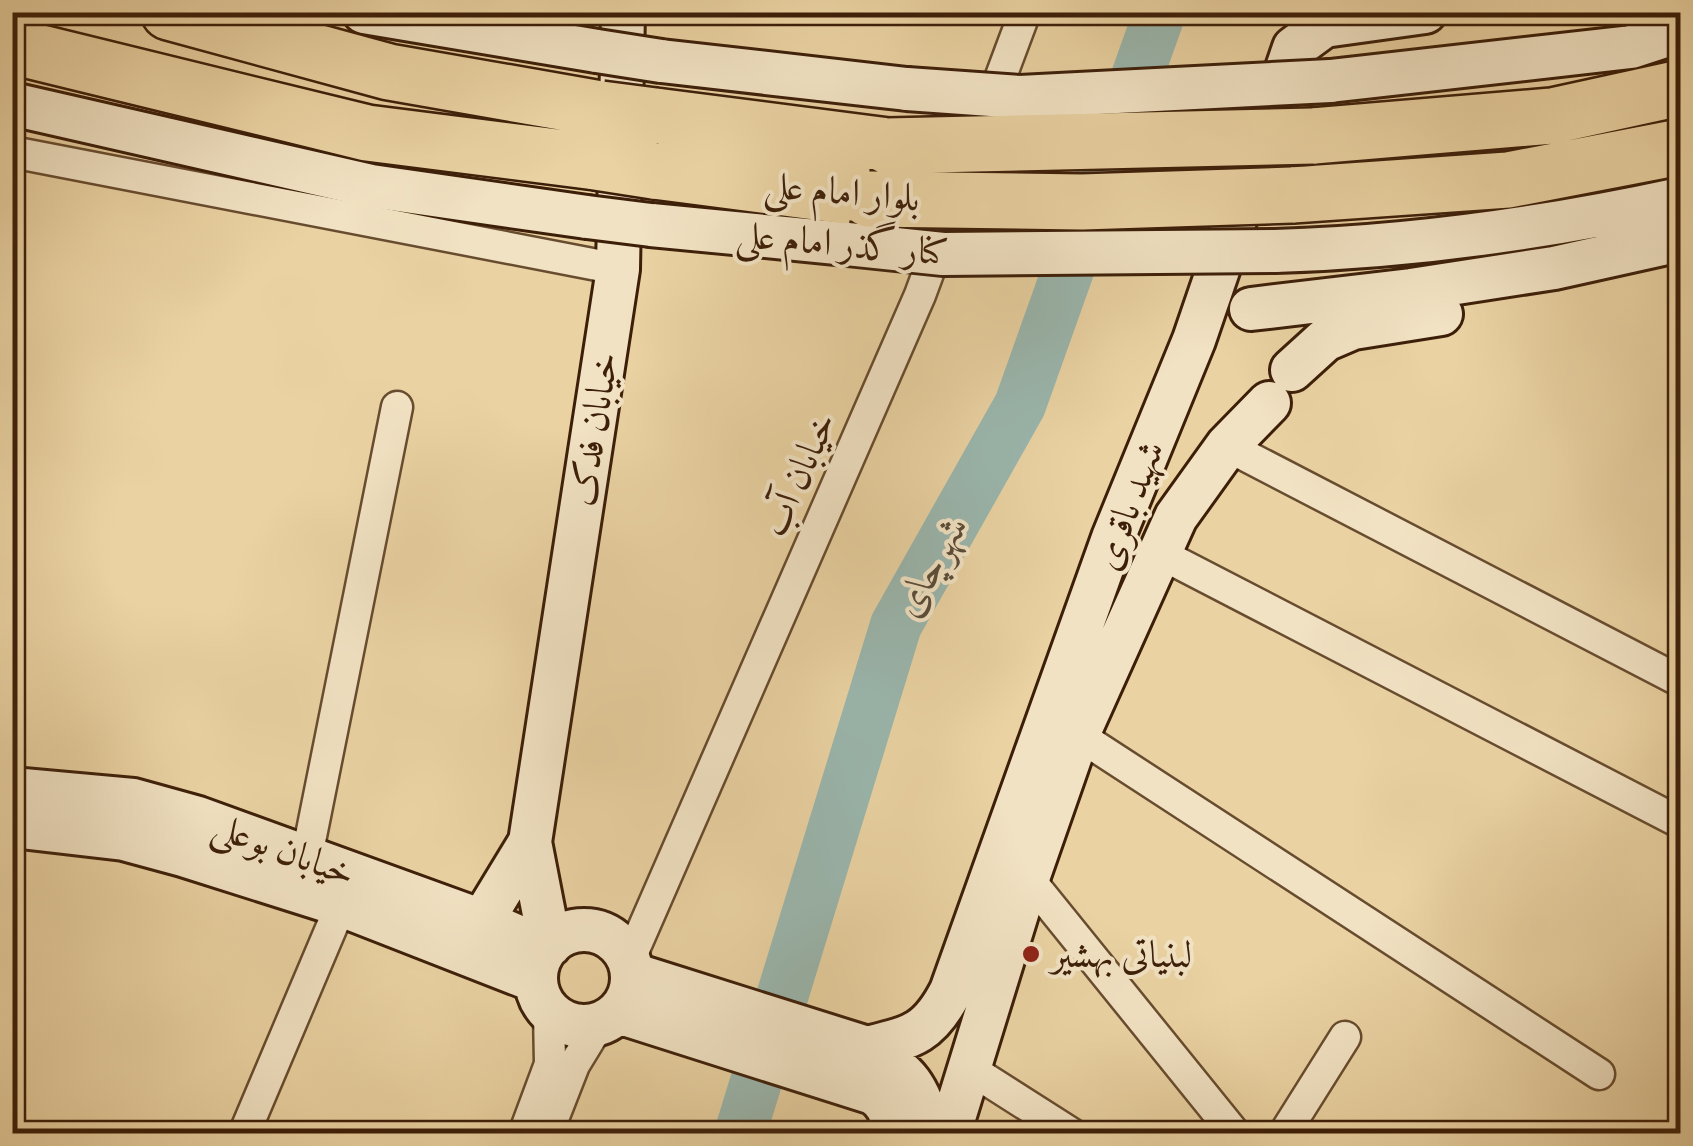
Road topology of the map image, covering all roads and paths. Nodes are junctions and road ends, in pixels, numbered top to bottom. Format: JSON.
{"nodes":[{"id":1,"x":169,"y":12,"type":"edge"},
{"id":2,"x":364,"y":12,"type":"edge"},
{"id":3,"x":623,"y":12,"type":"edge"},
{"id":4,"x":1025,"y":12,"type":"edge"},
{"id":5,"x":1425,"y":12,"type":"edge"},
{"id":6,"x":1680,"y":32,"type":"edge"},
{"id":7,"x":12,"y":46,"type":"edge"},
{"id":8,"x":1631,"y":47,"type":"junction"},
{"id":9,"x":1680,"y":88,"type":"edge"},
{"id":10,"x":12,"y":104,"type":"edge"},
{"id":11,"x":1339,"y":134,"type":"junction"},
{"id":12,"x":1680,"y":146,"type":"edge"},
{"id":13,"x":12,"y":152,"type":"edge"},
{"id":14,"x":1680,"y":200,"type":"edge"},
{"id":15,"x":858,"y":222,"type":"junction"},
{"id":16,"x":1680,"y":240,"type":"edge"},
{"id":17,"x":618,"y":269,"type":"junction"},
{"id":18,"x":1680,"y":269,"type":"edge"},
{"id":19,"x":1250,"y":308,"type":"junction"},
{"id":20,"x":1194,"y":340,"type":"junction"},
{"id":21,"x":1280,"y":386,"type":"junction"},
{"id":22,"x":397,"y":407,"type":"dead end"},
{"id":23,"x":1227,"y":446,"type":"junction"},
{"id":24,"x":1160,"y":553,"type":"junction"},
{"id":25,"x":1680,"y":681,"type":"edge"},
{"id":26,"x":1078,"y":735,"type":"junction"},
{"id":27,"x":12,"y":789,"type":"edge"},
{"id":28,"x":1680,"y":822,"type":"edge"},
{"id":29,"x":12,"y":826,"type":"edge"},
{"id":30,"x":530,"y":842,"type":"junction"},
{"id":31,"x":307,"y":856,"type":"junction"},
{"id":32,"x":1028,"y":878,"type":"junction"},
{"id":33,"x":341,"y":905,"type":"junction"},
{"id":34,"x":482,"y":921,"type":"junction"},
{"id":35,"x":545,"y":972,"type":"junction"},
{"id":36,"x":620,"y":993,"type":"junction"},
{"id":37,"x":1346,"y":1036,"type":"dead end"},
{"id":38,"x":867,"y":1048,"type":"junction"},
{"id":39,"x":970,"y":1070,"type":"junction"},
{"id":40,"x":1599,"y":1074,"type":"dead end"},
{"id":41,"x":244,"y":1134,"type":"edge"},
{"id":42,"x":524,"y":1134,"type":"edge"},
{"id":43,"x":547,"y":1134,"type":"edge"},
{"id":44,"x":892,"y":1134,"type":"edge"},
{"id":45,"x":931,"y":1134,"type":"edge"},
{"id":46,"x":949,"y":1134,"type":"edge"},
{"id":47,"x":1072,"y":1134,"type":"edge"},
{"id":48,"x":1235,"y":1134,"type":"edge"},
{"id":49,"x":1284,"y":1134,"type":"edge"}],
"edges":[{"from":1,"to":11,"type":"highway","name":"بلوار امام علی","bridge":true},
{"from":2,"to":8,"type":"street","bridge":true},
{"from":3,"to":17,"type":"street","name":"خیابان فدک"},
{"from":4,"to":36,"type":"street","name":"خیابان آب"},
{"from":5,"to":20,"type":"street","name":"شهید باقری"},
{"from":6,"to":8,"type":"street"},
{"from":7,"to":15,"type":"highway","name":"بلوار امام علی","bridge":true},
{"from":8,"to":11,"type":"street"},
{"from":9,"to":11,"type":"highway","name":"بلوار امام علی"},
{"from":10,"to":15,"type":"street","name":"کنار گذر امام علی","bridge":true},
{"from":12,"to":15,"type":"highway","name":"بلوار امام علی","bridge":true},
{"from":13,"to":17,"type":"street"},
{"from":14,"to":15,"type":"street","name":"کنار گذر امام علی","bridge":true},
{"from":16,"to":19,"type":"street"},
{"from":17,"to":30,"type":"street","name":"خیابان فدک"},
{"from":18,"to":21,"type":"street","name":"شهید باقری"},
{"from":19,"to":20,"type":"street"},
{"from":19,"to":21,"type":"street"},
{"from":20,"to":21,"type":"street"},
{"from":20,"to":38,"type":"street","name":"شهید باقری"},
{"from":21,"to":23,"type":"street","name":"شهید باقری"},
{"from":22,"to":31,"type":"street"},
{"from":23,"to":24,"type":"street","name":"شهید باقری"},
{"from":23,"to":25,"type":"street"},
{"from":24,"to":26,"type":"street","name":"شهید باقری"},
{"from":24,"to":28,"type":"street"},
{"from":26,"to":32,"type":"street","name":"شهید باقری"},
{"from":26,"to":40,"type":"street"},
{"from":27,"to":31,"type":"street","name":"خیابان بوعلی"},
{"from":29,"to":33,"type":"street","name":"خیابان بوعلی"},
{"from":30,"to":34,"type":"street","name":"خیابان فدک"},
{"from":30,"to":35,"type":"street","name":"خیابان فدک"},
{"from":31,"to":34,"type":"street","name":"خیابان بوعلی"},
{"from":32,"to":39,"type":"street","name":"شهید باقری"},
{"from":32,"to":48,"type":"street"},
{"from":33,"to":35,"type":"street","name":"خیابان بوعلی"},
{"from":33,"to":41,"type":"street"},
{"from":34,"to":35,"type":"street","name":"خیابان بوعلی"},
{"from":35,"to":36,"type":"street"},
{"from":35,"to":36,"type":"street"},
{"from":35,"to":42,"type":"street"},
{"from":36,"to":38,"type":"street"},
{"from":36,"to":43,"type":"street","name":"خیابان آب"},
{"from":36,"to":44,"type":"street"},
{"from":37,"to":49,"type":"street"},
{"from":38,"to":45,"type":"street"},
{"from":39,"to":46,"type":"street","name":"شهید باقری"},
{"from":39,"to":47,"type":"street"}]}
